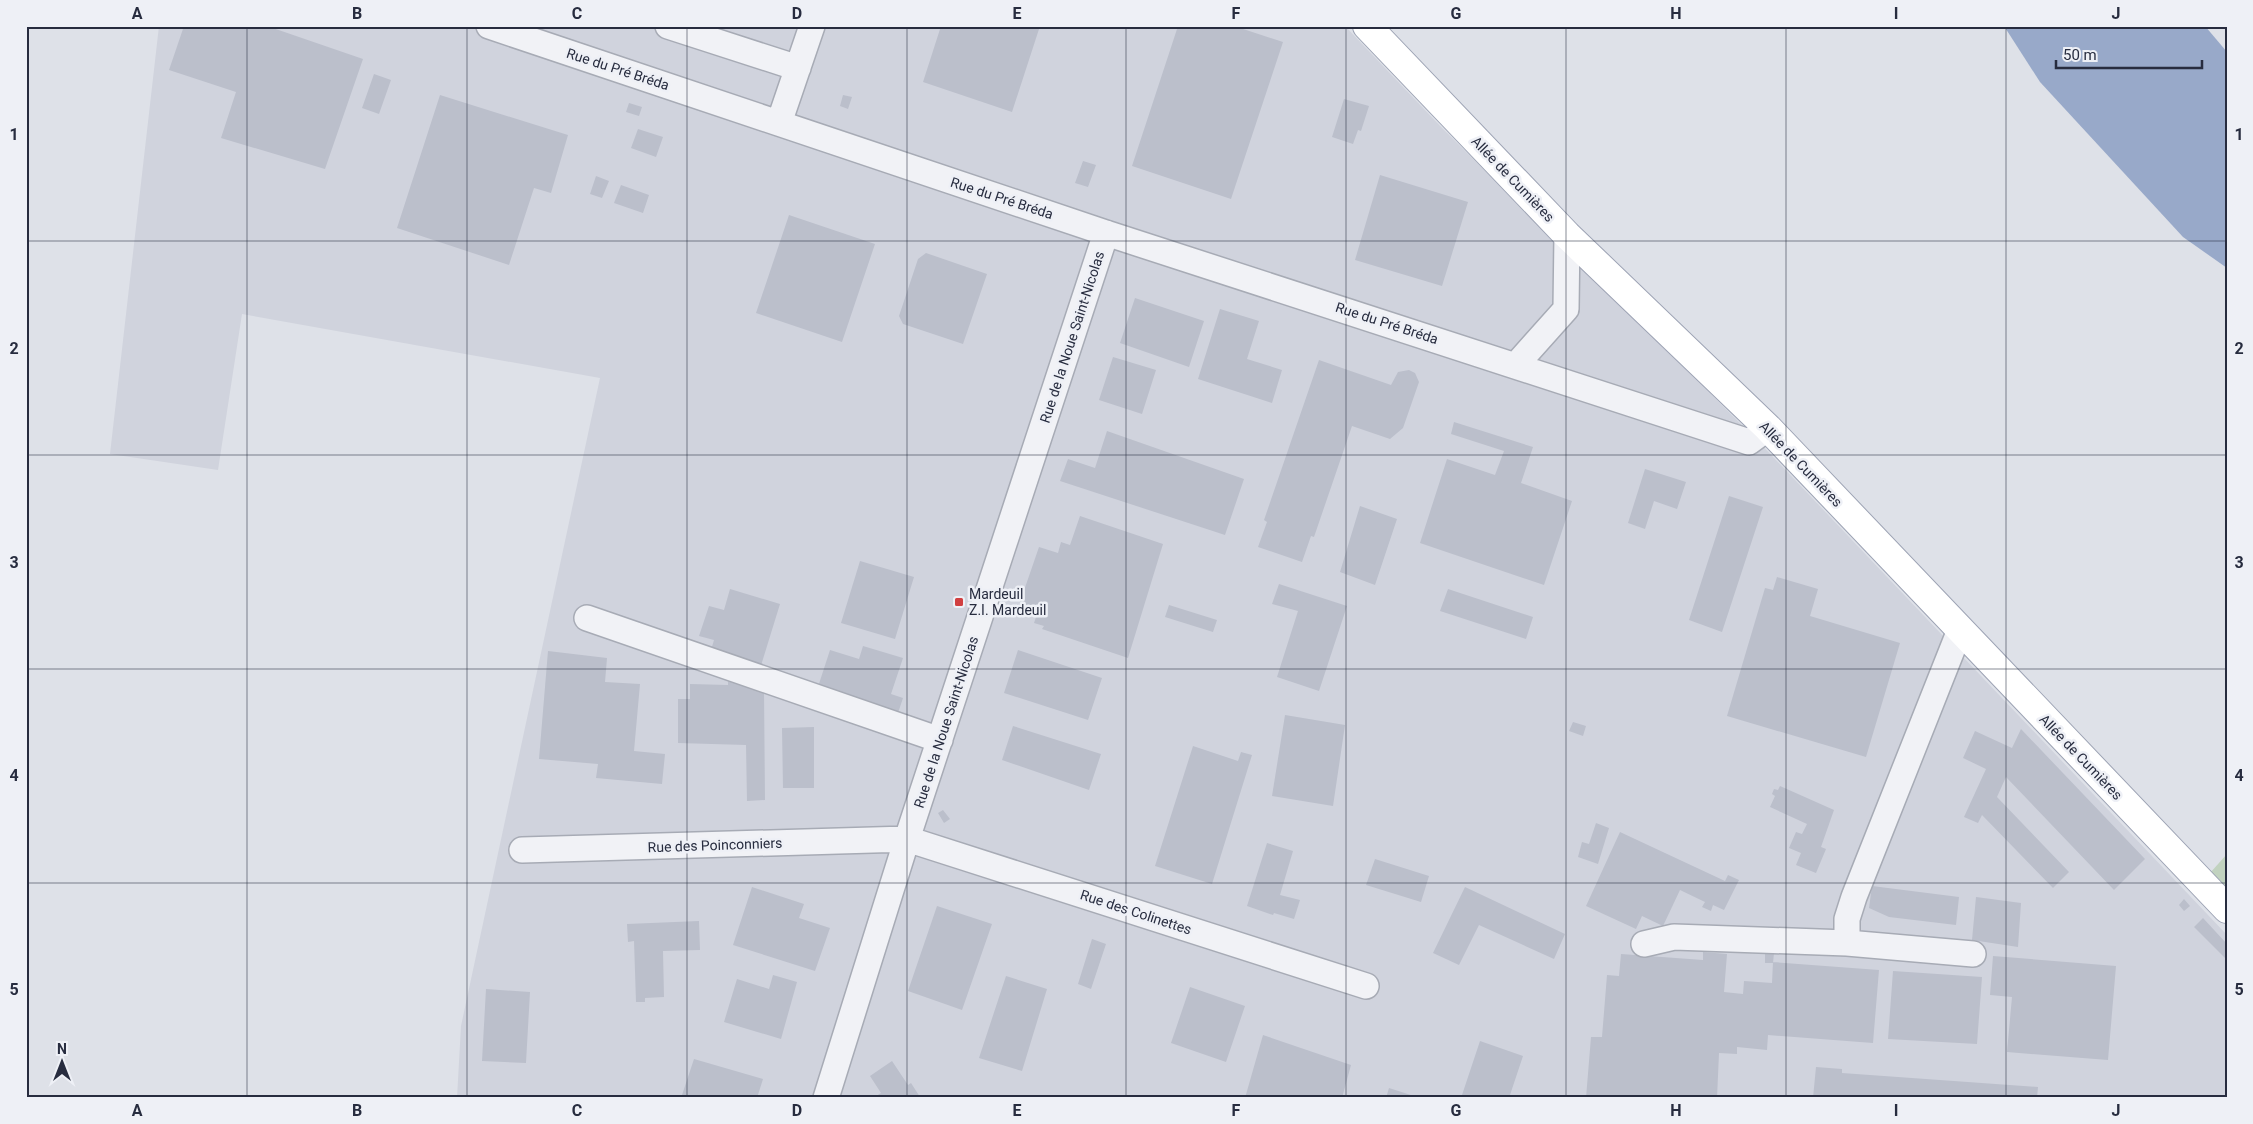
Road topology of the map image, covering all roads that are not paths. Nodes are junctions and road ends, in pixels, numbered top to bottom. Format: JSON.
{"nodes":[{"id":1,"x":489,"y":26,"type":"edge"},
{"id":2,"x":668,"y":26,"type":"edge"},
{"id":3,"x":812,"y":26,"type":"edge"},
{"id":4,"x":1367,"y":26,"type":"edge"},
{"id":5,"x":798,"y":68,"type":"junction"},
{"id":6,"x":779,"y":124,"type":"junction"},
{"id":7,"x":1106,"y":232,"type":"junction"},
{"id":8,"x":1568,"y":235,"type":"junction"},
{"id":9,"x":1516,"y":365,"type":"junction"},
{"id":10,"x":1768,"y":428,"type":"junction"},
{"id":11,"x":587,"y":618,"type":"dead end"},
{"id":12,"x":1960,"y":630,"type":"junction"},
{"id":13,"x":940,"y":740,"type":"junction"},
{"id":14,"x":908,"y":839,"type":"junction"},
{"id":15,"x":522,"y":850,"type":"dead end"},
{"id":16,"x":2227,"y":909,"type":"edge"},
{"id":17,"x":1847,"y":943,"type":"junction"},
{"id":18,"x":1644,"y":944,"type":"dead end"},
{"id":19,"x":1973,"y":954,"type":"dead end"},
{"id":20,"x":1366,"y":986,"type":"dead end"},
{"id":21,"x":826,"y":1098,"type":"edge"}],
"edges":[{"from":1,"to":6,"type":"street","name":"Rue du Pré Bréda"},
{"from":2,"to":5,"type":"street"},
{"from":3,"to":5,"type":"street"},
{"from":4,"to":8,"type":"main road","name":"Allée de Cumières"},
{"from":5,"to":6,"type":"street"},
{"from":6,"to":7,"type":"street","name":"Rue du Pré Bréda"},
{"from":7,"to":9,"type":"street","name":"Rue du Pré Bréda"},
{"from":7,"to":13,"type":"street","name":"Rue de la Noue Saint-Nicolas"},
{"from":8,"to":9,"type":"street"},
{"from":8,"to":10,"type":"main road","name":"Allée de Cumières"},
{"from":9,"to":10,"type":"street","name":"Rue du Pré Bréda"},
{"from":10,"to":12,"type":"main road","name":"Allée de Cumières"},
{"from":11,"to":13,"type":"street"},
{"from":12,"to":16,"type":"main road","name":"Allée de Cumières"},
{"from":12,"to":17,"type":"street"},
{"from":13,"to":14,"type":"street","name":"Rue de la Noue Saint-Nicolas"},
{"from":14,"to":15,"type":"street","name":"Rue des Poinconniers"},
{"from":14,"to":20,"type":"street","name":"Rue des Colinettes"},
{"from":14,"to":21,"type":"street","name":"Rue de la Noue Saint-Nicolas"},
{"from":17,"to":18,"type":"street"},
{"from":17,"to":19,"type":"street"}]}
